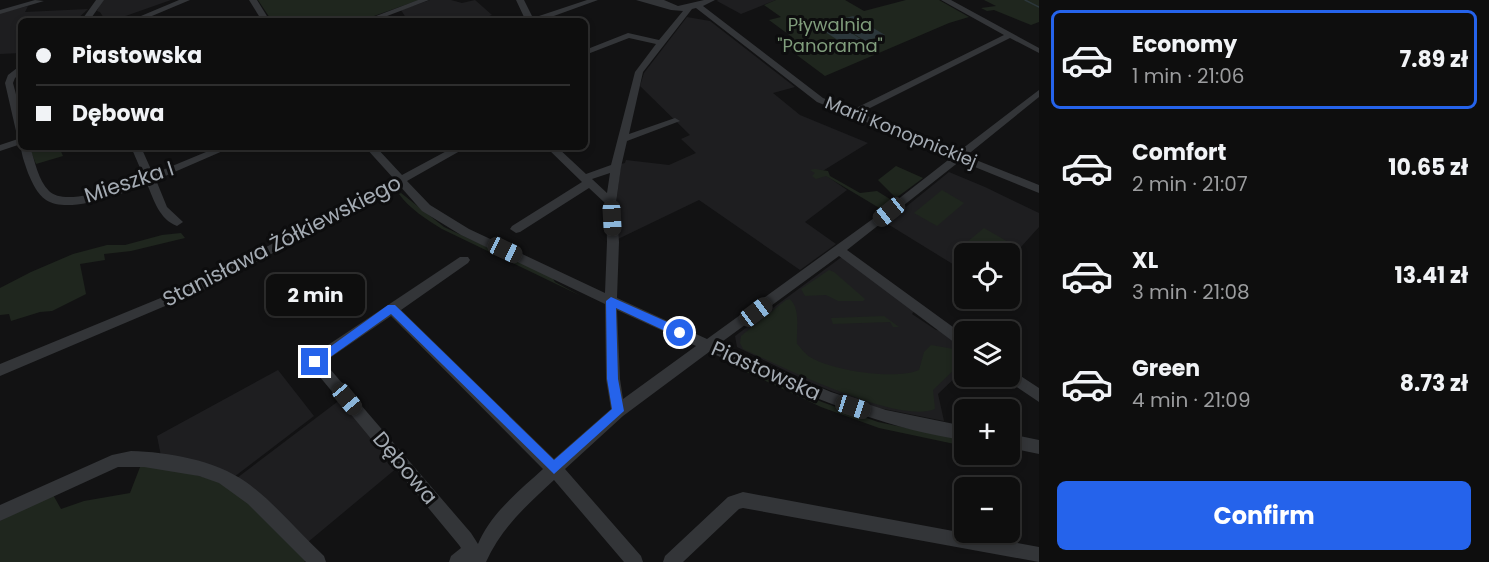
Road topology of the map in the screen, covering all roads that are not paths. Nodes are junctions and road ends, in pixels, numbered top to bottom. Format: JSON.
{"nodes":[{"id":1,"x":100,"y":0,"type":"edge"},
{"id":2,"x":186,"y":0,"type":"edge"},
{"id":3,"x":253,"y":0,"type":"edge"},
{"id":4,"x":425,"y":0,"type":"edge"},
{"id":5,"x":520,"y":0,"type":"edge"},
{"id":6,"x":594,"y":0,"type":"edge"},
{"id":7,"x":642,"y":0,"type":"edge"},
{"id":8,"x":649,"y":0,"type":"edge"},
{"id":9,"x":711,"y":0,"type":"edge"},
{"id":10,"x":945,"y":0,"type":"edge"},
{"id":11,"x":40,"y":1,"type":"edge"},
{"id":12,"x":662,"y":2,"type":"edge"},
{"id":13,"x":694,"y":4,"type":"edge"},
{"id":14,"x":676,"y":9,"type":"junction"},
{"id":15,"x":0,"y":12,"type":"edge"},
{"id":16,"x":87,"y":18,"type":"edge"},
{"id":17,"x":141,"y":18,"type":"edge"},
{"id":18,"x":264,"y":18,"type":"edge"},
{"id":19,"x":375,"y":18,"type":"edge"},
{"id":20,"x":529,"y":18,"type":"edge"},
{"id":21,"x":536,"y":18,"type":"edge"},
{"id":22,"x":681,"y":18,"type":"junction"},
{"id":23,"x":1010,"y":35,"type":"junction"},
{"id":24,"x":660,"y":43,"type":"junction"},
{"id":25,"x":1039,"y":51,"type":"edge"},
{"id":26,"x":588,"y":52,"type":"edge"},
{"id":27,"x":18,"y":70,"type":"edge"},
{"id":28,"x":1039,"y":93,"type":"edge"},
{"id":29,"x":852,"y":113,"type":"junction"},
{"id":30,"x":18,"y":119,"type":"edge"},
{"id":31,"x":675,"y":121,"type":"dead end"},
{"id":32,"x":622,"y":139,"type":"junction"},
{"id":33,"x":18,"y":142,"type":"edge"},
{"id":34,"x":0,"y":148,"type":"edge"},
{"id":35,"x":26,"y":150,"type":"edge"},
{"id":36,"x":137,"y":150,"type":"edge"},
{"id":37,"x":219,"y":150,"type":"edge"},
{"id":38,"x":373,"y":150,"type":"edge"},
{"id":39,"x":457,"y":150,"type":"edge"},
{"id":40,"x":554,"y":150,"type":"edge"},
{"id":41,"x":962,"y":156,"type":"junction"},
{"id":42,"x":616,"y":166,"type":"junction"},
{"id":43,"x":149,"y":178,"type":"junction"},
{"id":44,"x":586,"y":180,"type":"junction"},
{"id":45,"x":400,"y":181,"type":"junction"},
{"id":46,"x":1039,"y":189,"type":"edge"},
{"id":47,"x":611,"y":203,"type":"junction"},
{"id":48,"x":177,"y":222,"type":"dead end"},
{"id":49,"x":516,"y":229,"type":"dead end"},
{"id":50,"x":838,"y":250,"type":"junction"},
{"id":51,"x":464,"y":260,"type":"dead end"},
{"id":52,"x":611,"y":301,"type":"junction"},
{"id":53,"x":391,"y":308,"type":"junction"},
{"id":54,"x":954,"y":335,"type":"edge"},
{"id":55,"x":710,"y":346,"type":"junction"},
{"id":56,"x":0,"y":370,"type":"edge"},
{"id":57,"x":1020,"y":382,"type":"edge"},
{"id":58,"x":1039,"y":396,"type":"edge"},
{"id":59,"x":618,"y":411,"type":"junction"},
{"id":60,"x":954,"y":431,"type":"edge"},
{"id":61,"x":1020,"y":443,"type":"edge"},
{"id":62,"x":1039,"y":447,"type":"edge"},
{"id":63,"x":554,"y":468,"type":"junction"},
{"id":64,"x":17,"y":507,"type":"junction"},
{"id":65,"x":0,"y":513,"type":"edge"},
{"id":66,"x":0,"y":519,"type":"edge"},
{"id":67,"x":475,"y":554,"type":"edge"},
{"id":68,"x":1039,"y":555,"type":"edge"},
{"id":69,"x":318,"y":562,"type":"edge"},
{"id":70,"x":457,"y":562,"type":"edge"},
{"id":71,"x":635,"y":562,"type":"edge"},
{"id":72,"x":671,"y":562,"type":"edge"}],
"edges":[{"from":1,"to":16,"type":"street"},
{"from":2,"to":17,"type":"street"},
{"from":3,"to":18,"type":"street"},
{"from":4,"to":19,"type":"street"},
{"from":5,"to":20,"type":"street"},
{"from":6,"to":21,"type":"street"},
{"from":7,"to":8,"type":"street"},
{"from":7,"to":12,"type":"street"},
{"from":9,"to":13,"type":"street"},
{"from":10,"to":23,"type":"street"},
{"from":11,"to":15,"type":"street"},
{"from":12,"to":14,"type":"street"},
{"from":13,"to":14,"type":"street"},
{"from":13,"to":22,"type":"street"},
{"from":13,"to":29,"type":"street","name":"Marii Konopnickiej"},
{"from":14,"to":22,"type":"street"},
{"from":22,"to":24,"type":"street"},
{"from":23,"to":25,"type":"street"},
{"from":23,"to":29,"type":"street"},
{"from":24,"to":26,"type":"street"},
{"from":24,"to":32,"type":"street"},
{"from":27,"to":30,"type":"street"},
{"from":28,"to":41,"type":"street"},
{"from":29,"to":41,"type":"street","name":"Marii Konopnickiej"},
{"from":31,"to":32,"type":"street"},
{"from":32,"to":42,"type":"street"},
{"from":33,"to":34,"type":"street"},
{"from":35,"to":43,"type":"street","name":"Mieszka I"},
{"from":36,"to":43,"type":"street"},
{"from":37,"to":43,"type":"street","name":"Mieszka I"},
{"from":38,"to":45,"type":"street","name":"Piastowska"},
{"from":39,"to":45,"type":"street","name":"Stanisława Żółkiewskiego"},
{"from":40,"to":44,"type":"street"},
{"from":41,"to":46,"type":"street","name":"Marii Konopnickiej"},
{"from":41,"to":50,"type":"street"},
{"from":42,"to":44,"type":"street"},
{"from":42,"to":47,"type":"street"},
{"from":43,"to":48,"type":"street"},
{"from":44,"to":47,"type":"street"},
{"from":44,"to":49,"type":"street"},
{"from":45,"to":52,"type":"street","name":"Piastowska"},
{"from":45,"to":56,"type":"street","name":"Stanisława Żółkiewskiego"},
{"from":47,"to":52,"type":"street"},
{"from":50,"to":54,"type":"street"},
{"from":50,"to":55,"type":"street"},
{"from":51,"to":53,"type":"street","name":"Dębowa"},
{"from":52,"to":55,"type":"street","name":"Piastowska"},
{"from":52,"to":59,"type":"street"},
{"from":53,"to":63,"type":"street"},
{"from":53,"to":67,"type":"street","name":"Dębowa"},
{"from":55,"to":59,"type":"street"},
{"from":55,"to":60,"type":"street","name":"Piastowska"},
{"from":57,"to":58,"type":"street"},
{"from":59,"to":63,"type":"street"},
{"from":61,"to":62,"type":"street"},
{"from":63,"to":67,"type":"street"},
{"from":63,"to":71,"type":"street"},
{"from":64,"to":65,"type":"street"},
{"from":64,"to":66,"type":"street"},
{"from":64,"to":69,"type":"street"},
{"from":67,"to":70,"type":"street"},
{"from":68,"to":72,"type":"street"}]}
